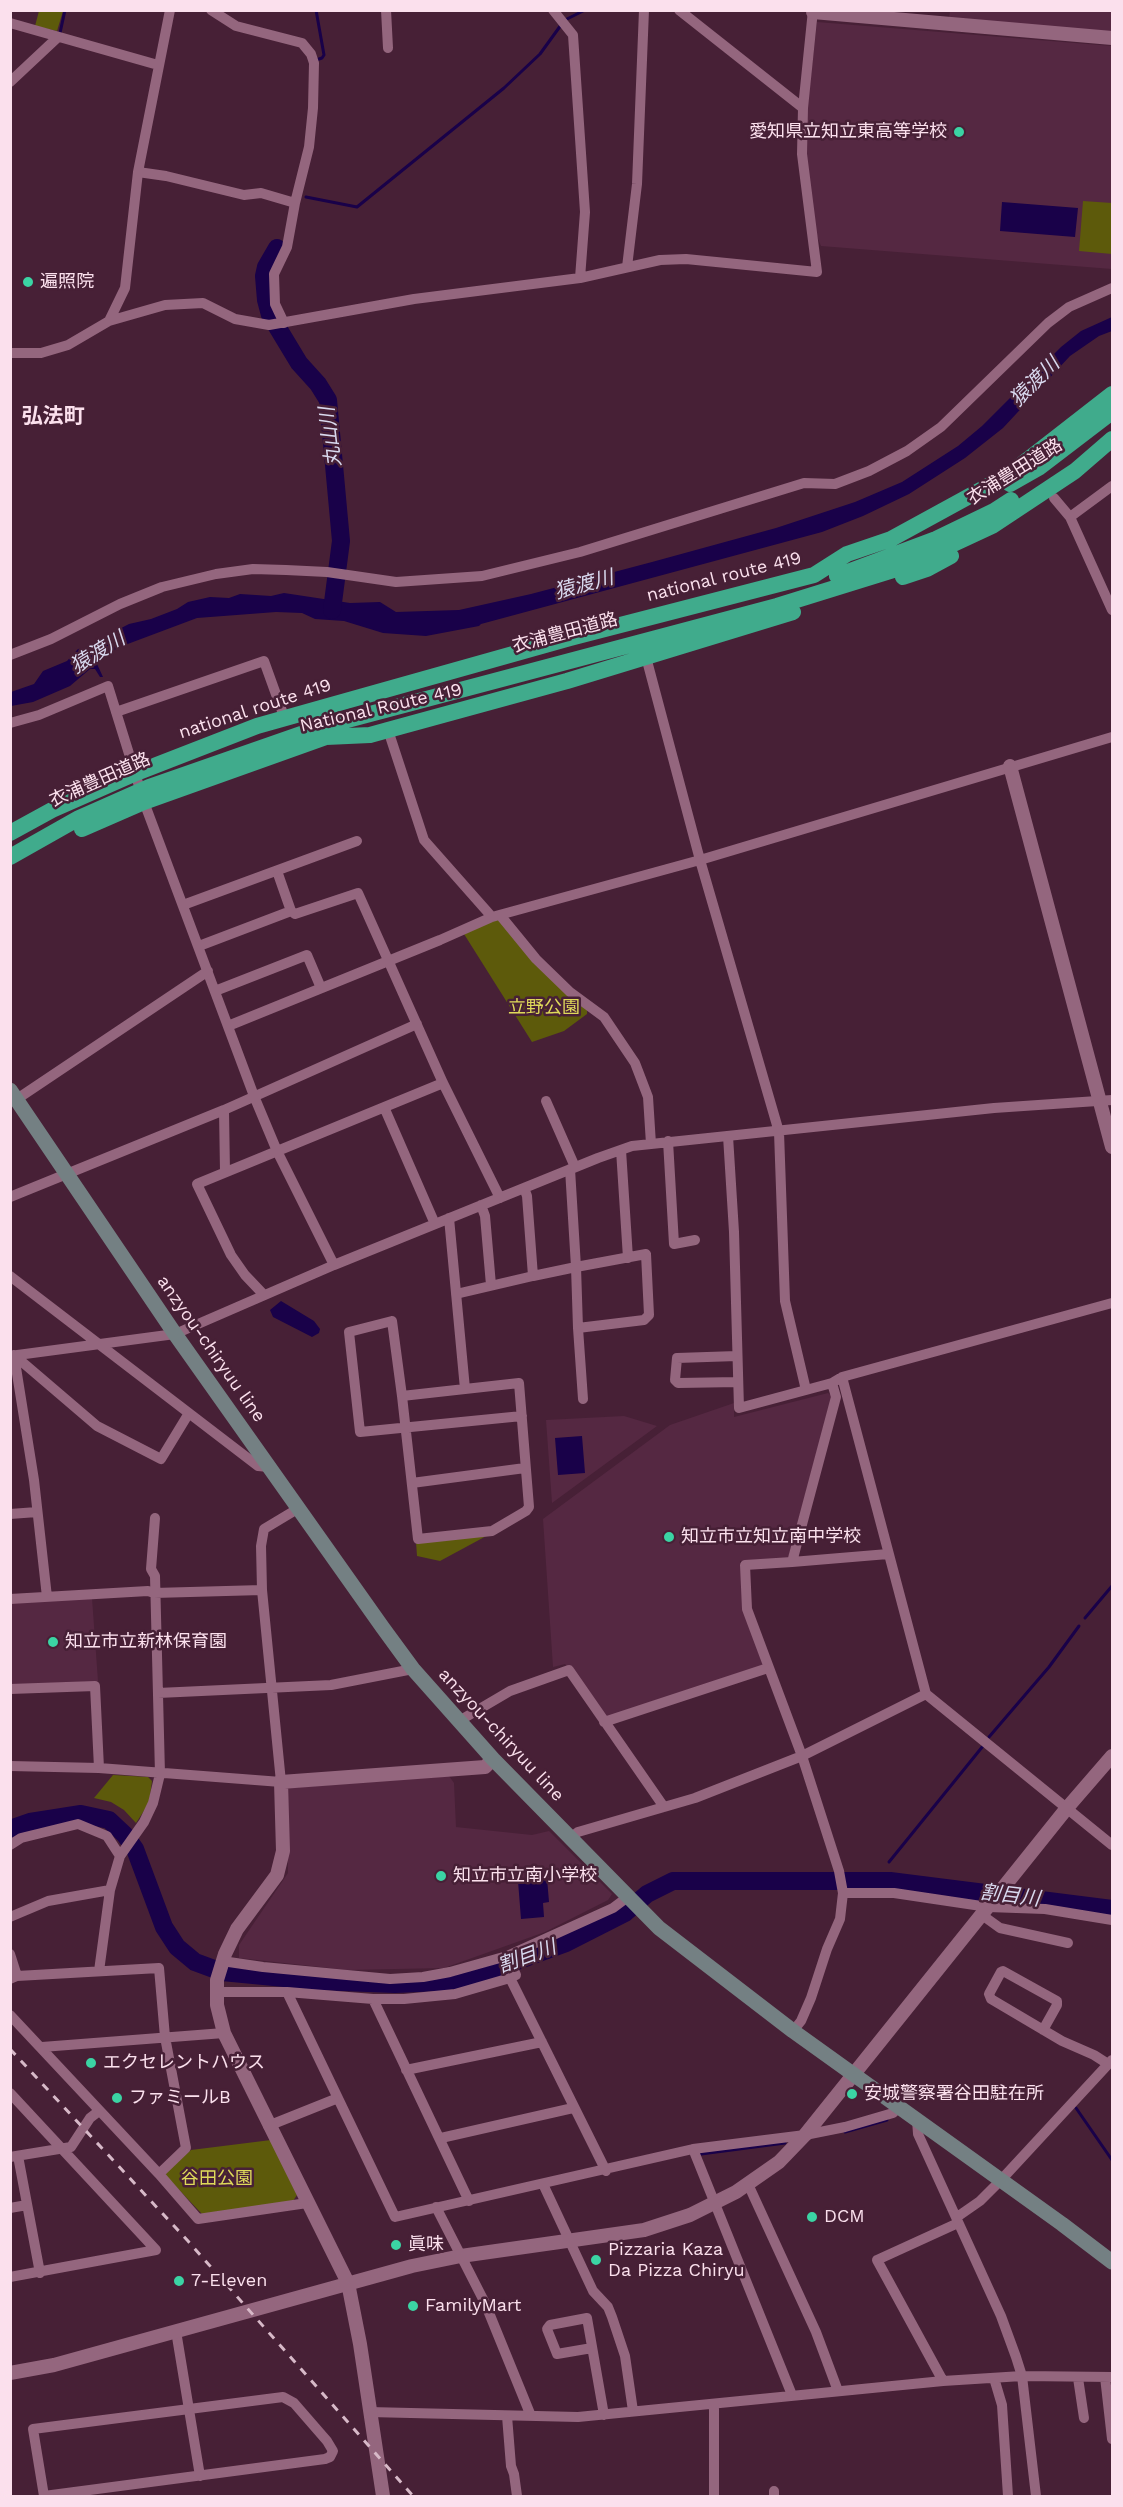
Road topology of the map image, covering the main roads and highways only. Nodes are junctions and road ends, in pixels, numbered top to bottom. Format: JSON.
{"nodes":[{"id":1,"x":1113,"y":394,"type":"edge"},
{"id":2,"x":1113,"y":412,"type":"edge"},
{"id":3,"x":1113,"y":425,"type":"edge"},
{"id":4,"x":1113,"y":439,"type":"edge"},
{"id":5,"x":1113,"y":452,"type":"edge"},
{"id":6,"x":814,"y":575,"type":"junction"},
{"id":7,"x":777,"y":606,"type":"junction"},
{"id":8,"x":392,"y":724,"type":"junction"},
{"id":9,"x":10,"y":833,"type":"edge"},
{"id":10,"x":10,"y":844,"type":"edge"},
{"id":11,"x":10,"y":857,"type":"edge"},
{"id":12,"x":10,"y":869,"type":"edge"},
{"id":13,"x":14,"y":1095,"type":"edge"},
{"id":14,"x":1113,"y":2262,"type":"edge"}],
"edges":[{"from":1,"to":6,"type":"highway","name":"national route 419"},
{"from":2,"to":6,"type":"highway","name":"衣浦豊田道路"},
{"from":3,"to":10,"type":"highway","name":"衣浦豊田道路"},
{"from":4,"to":7,"type":"highway","name":"衣浦豊田道路"},
{"from":5,"to":8,"type":"highway","name":"national route 419"},
{"from":6,"to":9,"type":"highway","name":"national route 419"},
{"from":7,"to":8,"type":"highway","name":"衣浦豊田道路"},
{"from":7,"to":11,"type":"highway","name":"衣浦豊田道路"},
{"from":8,"to":12,"type":"highway","name":"National Route 419"},
{"from":13,"to":14,"type":"main road","name":"anzyou-chiryuu line"}]}
